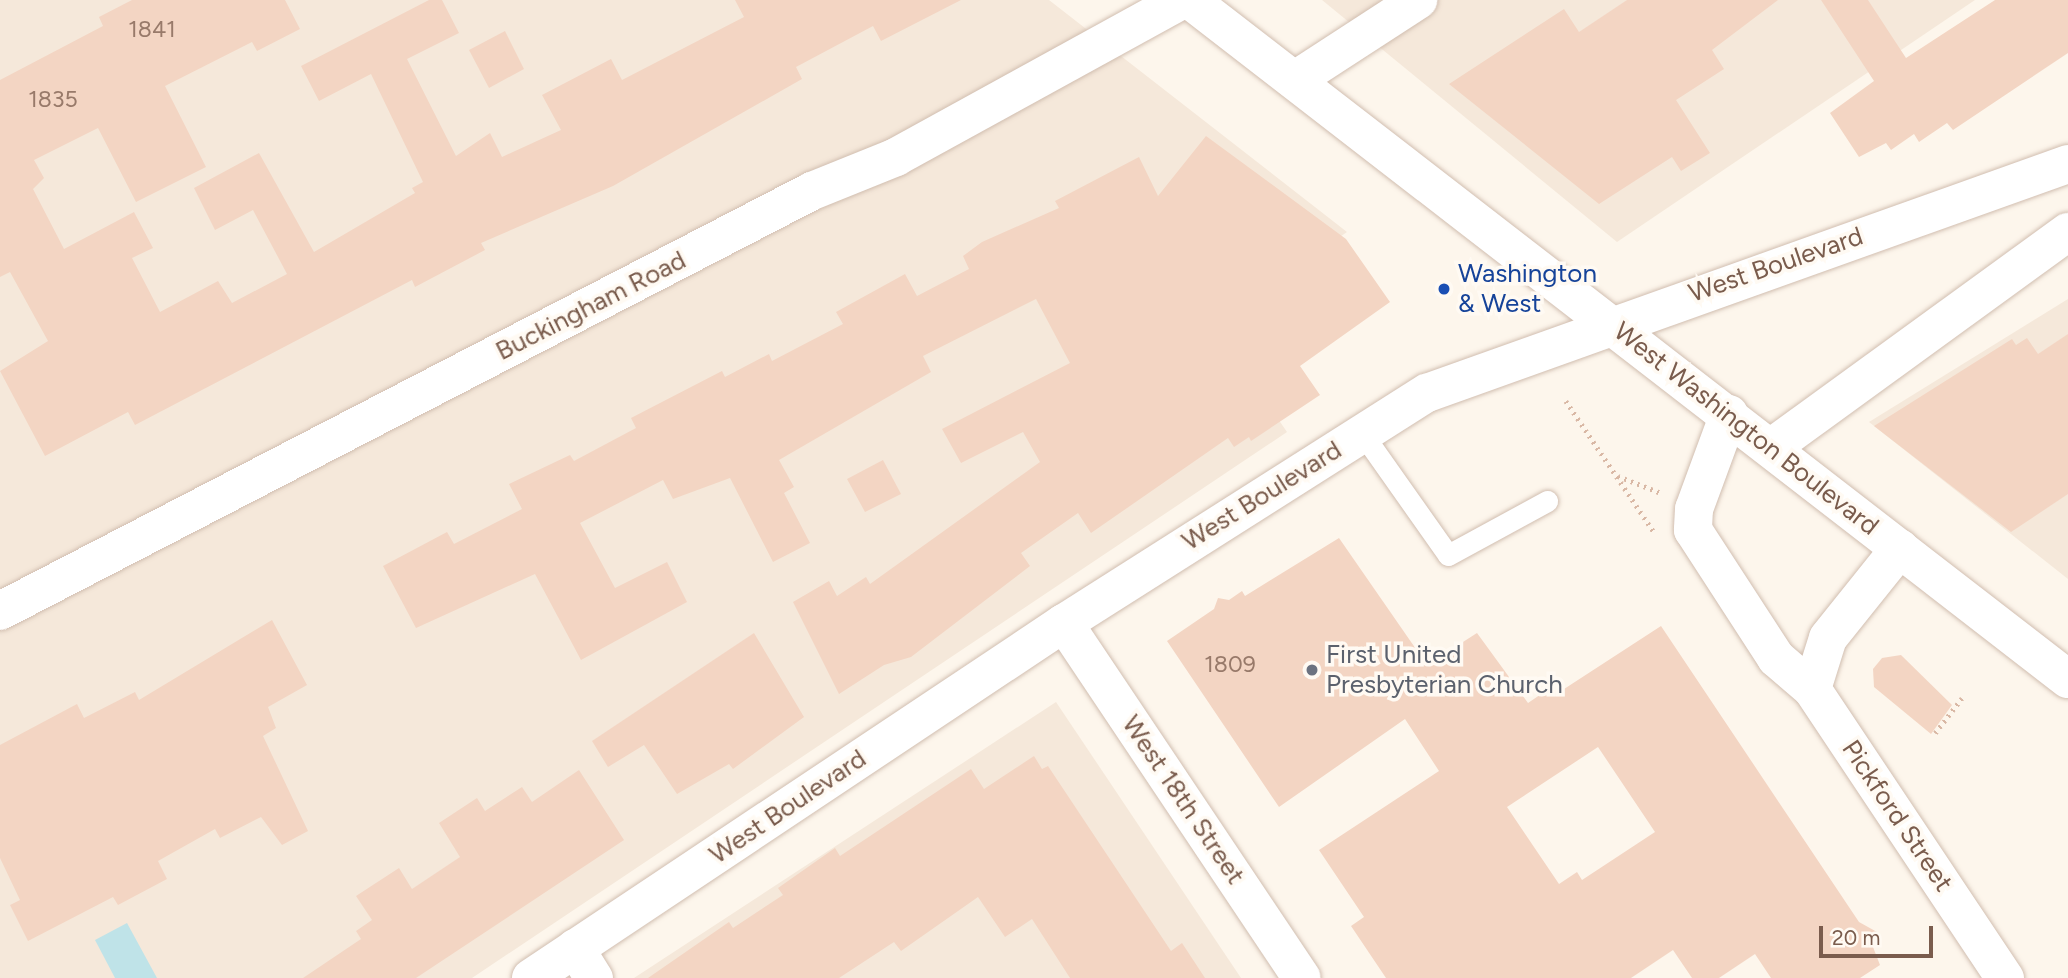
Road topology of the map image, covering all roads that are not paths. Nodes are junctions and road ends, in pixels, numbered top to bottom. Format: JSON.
{"nodes":[{"id":1,"x":1181,"y":0,"type":"edge"},
{"id":2,"x":1190,"y":0,"type":"edge"},
{"id":3,"x":1418,"y":0,"type":"edge"},
{"id":4,"x":1295,"y":80,"type":"junction"},
{"id":5,"x":2068,"y":163,"type":"edge"},
{"id":6,"x":2068,"y":232,"type":"edge"},
{"id":7,"x":1609,"y":323,"type":"junction"},
{"id":8,"x":1729,"y":414,"type":"junction"},
{"id":9,"x":1362,"y":433,"type":"junction"},
{"id":10,"x":1772,"y":447,"type":"junction"},
{"id":11,"x":1547,"y":501,"type":"dead end"},
{"id":12,"x":1900,"y":548,"type":"junction"},
{"id":13,"x":0,"y":611,"type":"edge"},
{"id":14,"x":1064,"y":622,"type":"junction"},
{"id":15,"x":2068,"y":679,"type":"edge"},
{"id":16,"x":1812,"y":689,"type":"junction"},
{"id":17,"x":585,"y":963,"type":"edge"},
{"id":18,"x":531,"y":978,"type":"edge"},
{"id":19,"x":1302,"y":978,"type":"edge"},
{"id":20,"x":2005,"y":978,"type":"edge"}],
"edges":[{"from":1,"to":13,"type":"street","name":"Buckingham Road"},
{"from":2,"to":4,"type":"street","name":"West Washington Boulevard"},
{"from":3,"to":4,"type":"street"},
{"from":4,"to":7,"type":"street","name":"West Washington Boulevard"},
{"from":5,"to":7,"type":"street","name":"West Boulevard"},
{"from":6,"to":10,"type":"street"},
{"from":7,"to":8,"type":"street","name":"West Washington Boulevard"},
{"from":7,"to":9,"type":"street","name":"West Boulevard"},
{"from":8,"to":10,"type":"street","name":"West Washington Boulevard"},
{"from":8,"to":16,"type":"street","name":"Pickford Street"},
{"from":9,"to":11,"type":"lane"},
{"from":9,"to":14,"type":"street","name":"West Boulevard"},
{"from":10,"to":12,"type":"street","name":"West Washington Boulevard"},
{"from":12,"to":15,"type":"street","name":"West Washington Boulevard"},
{"from":12,"to":16,"type":"street"},
{"from":14,"to":17,"type":"street","name":"West Boulevard"},
{"from":14,"to":19,"type":"street","name":"West 18th Street"},
{"from":16,"to":20,"type":"street","name":"Pickford Street"},
{"from":17,"to":18,"type":"street","name":"West Boulevard"}]}
